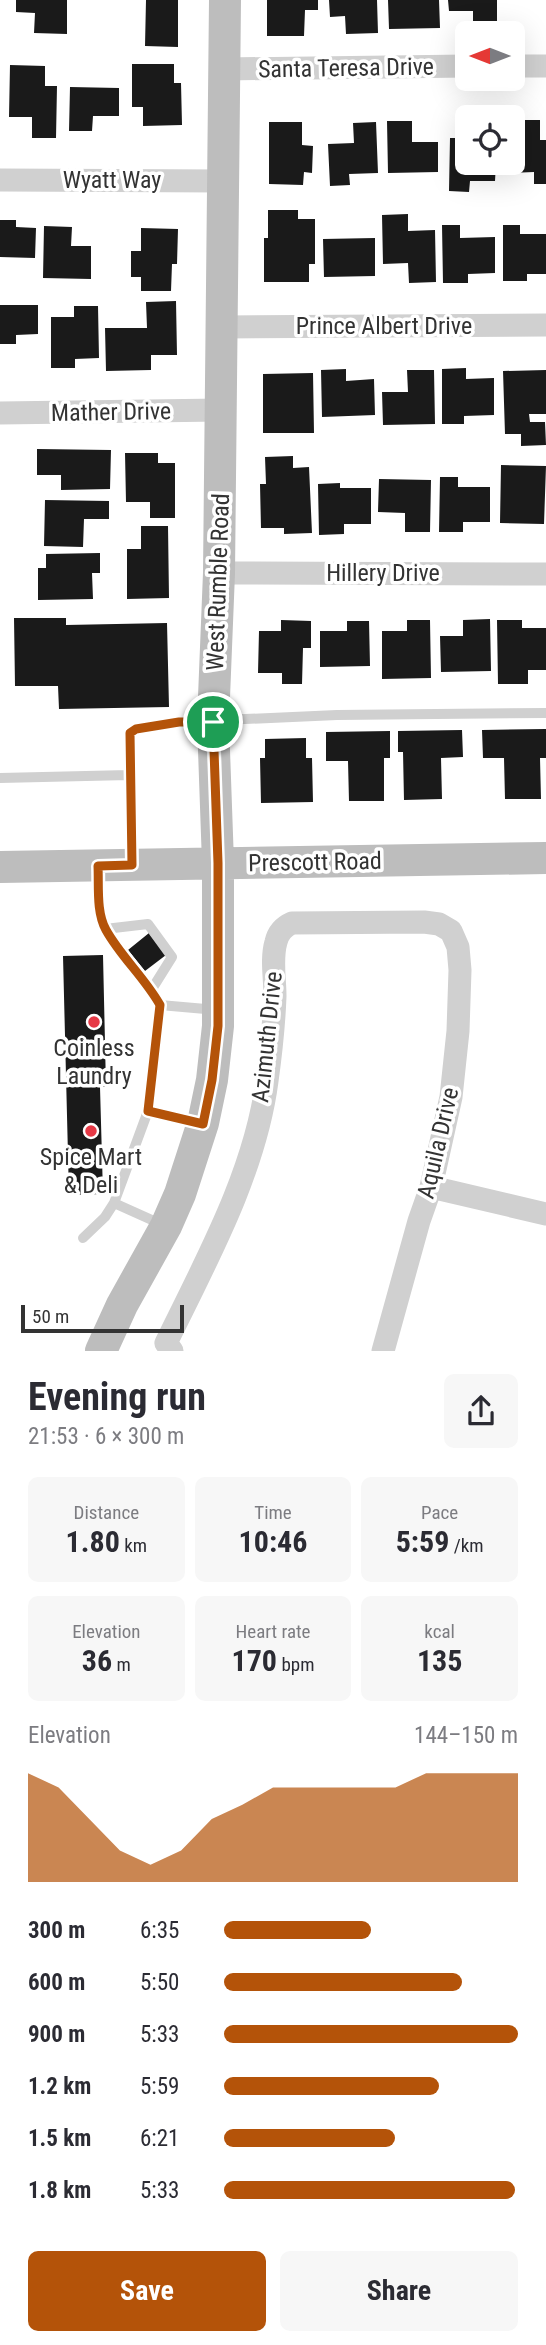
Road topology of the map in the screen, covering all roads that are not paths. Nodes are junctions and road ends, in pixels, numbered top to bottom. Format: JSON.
{"nodes":[{"id":1,"x":225,"y":0,"type":"edge"},
{"id":2,"x":546,"y":65,"type":"edge"},
{"id":3,"x":455,"y":66,"type":"edge"},
{"id":4,"x":525,"y":66,"type":"edge"},
{"id":5,"x":225,"y":69,"type":"junction"},
{"id":6,"x":0,"y":180,"type":"edge"},
{"id":7,"x":223,"y":181,"type":"junction"},
{"id":8,"x":546,"y":326,"type":"edge"},
{"id":9,"x":222,"y":327,"type":"junction"},
{"id":10,"x":221,"y":410,"type":"junction"},
{"id":11,"x":0,"y":413,"type":"edge"},
{"id":12,"x":219,"y":573,"type":"junction"},
{"id":13,"x":546,"y":574,"type":"edge"},
{"id":14,"x":546,"y":713,"type":"edge"},
{"id":15,"x":213,"y":722,"type":"junction"},
{"id":16,"x":130,"y":775,"type":"junction"},
{"id":17,"x":0,"y":778,"type":"edge"},
{"id":18,"x":546,"y":858,"type":"edge"},
{"id":19,"x":218,"y":863,"type":"junction"},
{"id":20,"x":132,"y":865,"type":"junction"},
{"id":21,"x":98,"y":866,"type":"junction"},
{"id":22,"x":0,"y":867,"type":"edge"},
{"id":23,"x":105,"y":929,"type":"junction"},
{"id":24,"x":451,"y":931,"type":"joint"},
{"id":25,"x":152,"y":989,"type":"junction"},
{"id":26,"x":160,"y":1005,"type":"junction"},
{"id":27,"x":218,"y":1010,"type":"junction"},
{"id":28,"x":148,"y":1111,"type":"junction"},
{"id":29,"x":203,"y":1124,"type":"junction"},
{"id":30,"x":431,"y":1187,"type":"junction"},
{"id":31,"x":114,"y":1203,"type":"junction"},
{"id":32,"x":546,"y":1214,"type":"edge"},
{"id":33,"x":166,"y":1226,"type":"junction"},
{"id":34,"x":83,"y":1238,"type":"dead end"},
{"id":35,"x":169,"y":1347,"type":"edge"},
{"id":36,"x":101,"y":1351,"type":"edge"},
{"id":37,"x":383,"y":1351,"type":"edge"}],
"edges":[{"from":1,"to":5,"type":"street","name":"West Rumble Road"},
{"from":2,"to":4,"type":"street"},
{"from":3,"to":5,"type":"street","name":"Santa Teresa Drive"},
{"from":5,"to":7,"type":"street","name":"West Rumble Road"},
{"from":6,"to":7,"type":"street","name":"Wyatt Way"},
{"from":7,"to":9,"type":"street","name":"West Rumble Road"},
{"from":8,"to":9,"type":"street","name":"Prince Albert Drive"},
{"from":9,"to":10,"type":"street","name":"West Rumble Road"},
{"from":10,"to":11,"type":"street","name":"Mather Drive"},
{"from":10,"to":12,"type":"street","name":"West Rumble Road"},
{"from":12,"to":13,"type":"street","name":"Hillery Drive"},
{"from":12,"to":15,"type":"street","name":"West Rumble Road"},
{"from":14,"to":15,"type":"lane"},
{"from":15,"to":16,"type":"lane"},
{"from":15,"to":19,"type":"street","name":"West Rumble Road"},
{"from":16,"to":17,"type":"lane"},
{"from":16,"to":20,"type":"lane"},
{"from":18,"to":19,"type":"street","name":"Prescott Road"},
{"from":19,"to":20,"type":"street","name":"Prescott Road"},
{"from":19,"to":27,"type":"street","name":"West Rumble Road"},
{"from":20,"to":21,"type":"street","name":"Prescott Road"},
{"from":21,"to":22,"type":"street","name":"Prescott Road"},
{"from":21,"to":23,"type":"lane"},
{"from":23,"to":25,"type":"lane"},
{"from":23,"to":25,"type":"lane"},
{"from":24,"to":30,"type":"street","name":"Aquila Drive"},
{"from":24,"to":35,"type":"street","name":"Azimuth Drive"},
{"from":25,"to":26,"type":"lane"},
{"from":26,"to":27,"type":"lane"},
{"from":26,"to":28,"type":"lane"},
{"from":27,"to":29,"type":"street","name":"West Rumble Road"},
{"from":28,"to":29,"type":"lane"},
{"from":28,"to":31,"type":"lane"},
{"from":29,"to":33,"type":"street","name":"West Rumble Road"},
{"from":30,"to":32,"type":"street"},
{"from":30,"to":37,"type":"street","name":"Aquila Drive"},
{"from":31,"to":33,"type":"lane"},
{"from":31,"to":34,"type":"lane"},
{"from":33,"to":36,"type":"street","name":"West Rumble Road"}]}
